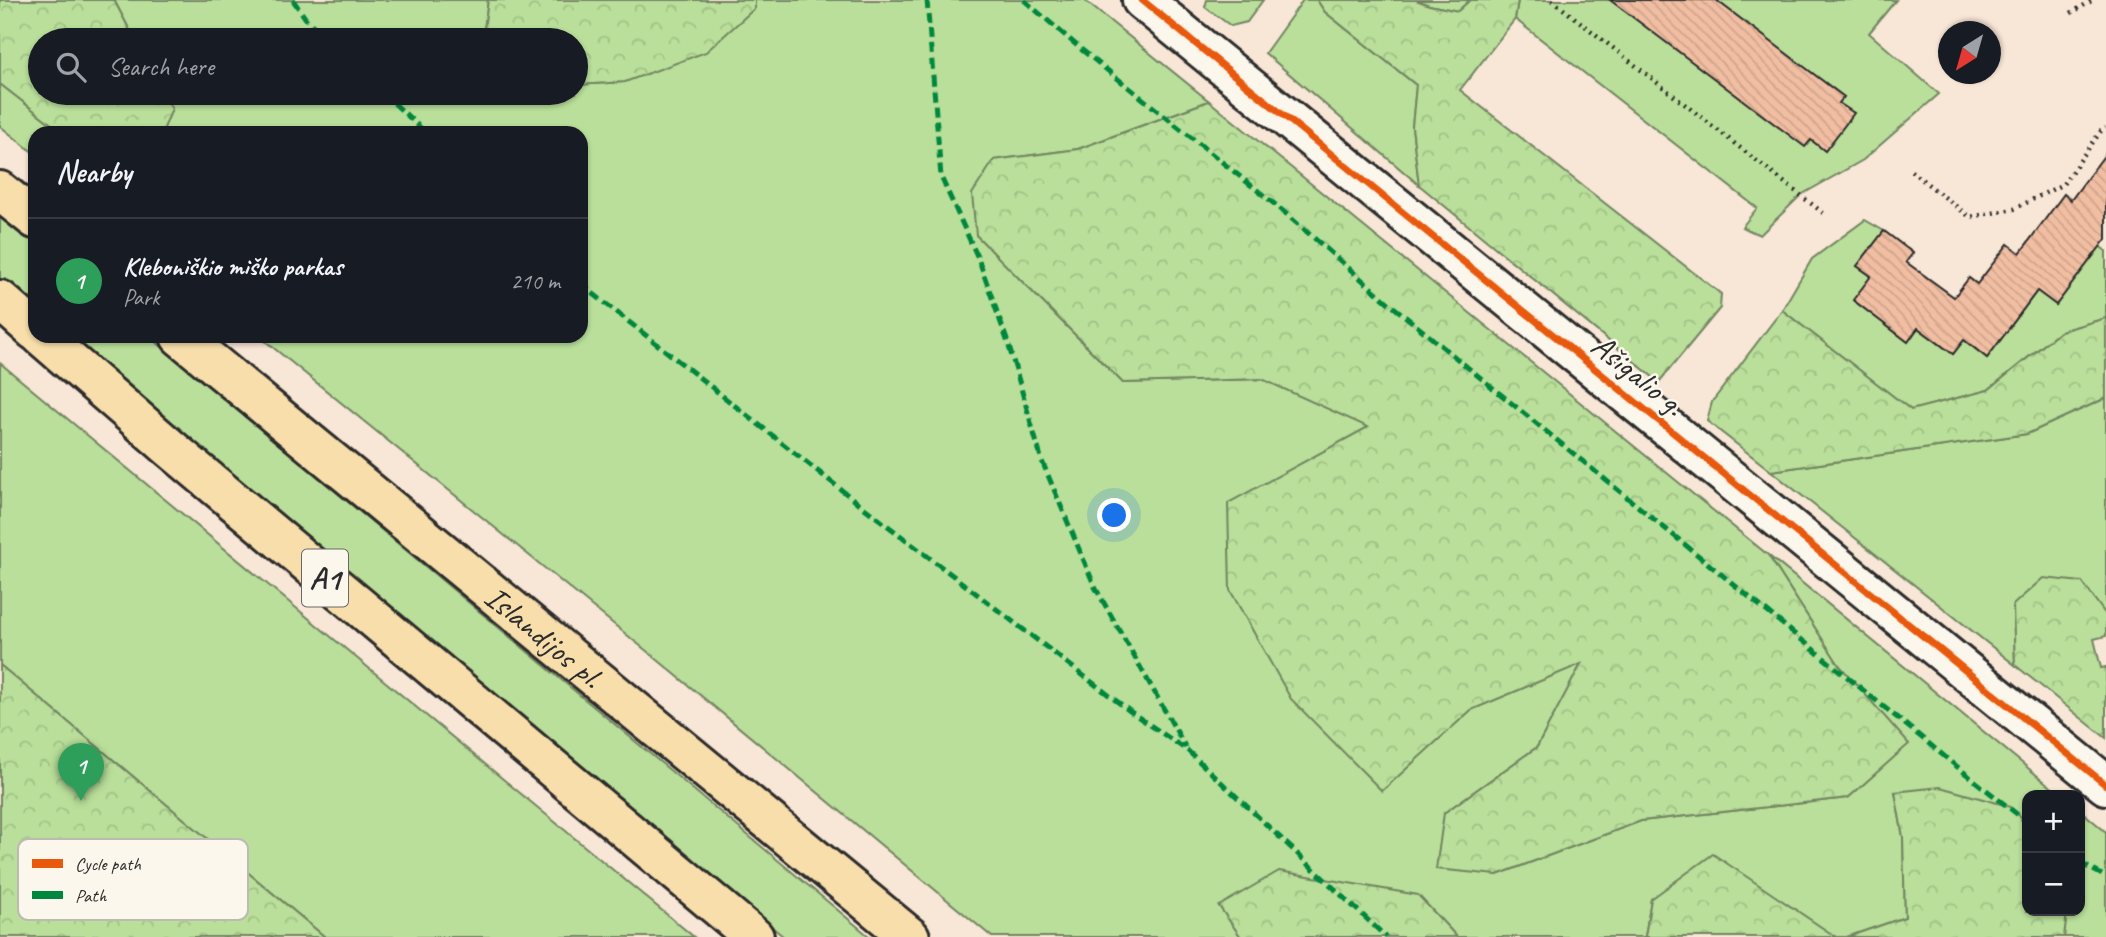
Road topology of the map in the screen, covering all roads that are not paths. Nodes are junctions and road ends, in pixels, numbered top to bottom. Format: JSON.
{"nodes":[{"id":1,"x":1142,"y":0,"type":"edge"},
{"id":2,"x":0,"y":191,"type":"edge"},
{"id":3,"x":28,"y":213,"type":"edge"},
{"id":4,"x":49,"y":343,"type":"edge"},
{"id":5,"x":189,"y":343,"type":"edge"},
{"id":6,"x":2106,"y":785,"type":"edge"},
{"id":7,"x":754,"y":937,"type":"edge"},
{"id":8,"x":910,"y":937,"type":"edge"}],
"edges":[{"from":1,"to":6,"type":"street","name":"Ašigalio g."},
{"from":2,"to":3,"type":"highway"},
{"from":4,"to":7,"type":"highway","number":"A1"},
{"from":5,"to":8,"type":"highway","name":"Islandijos pl."}]}
